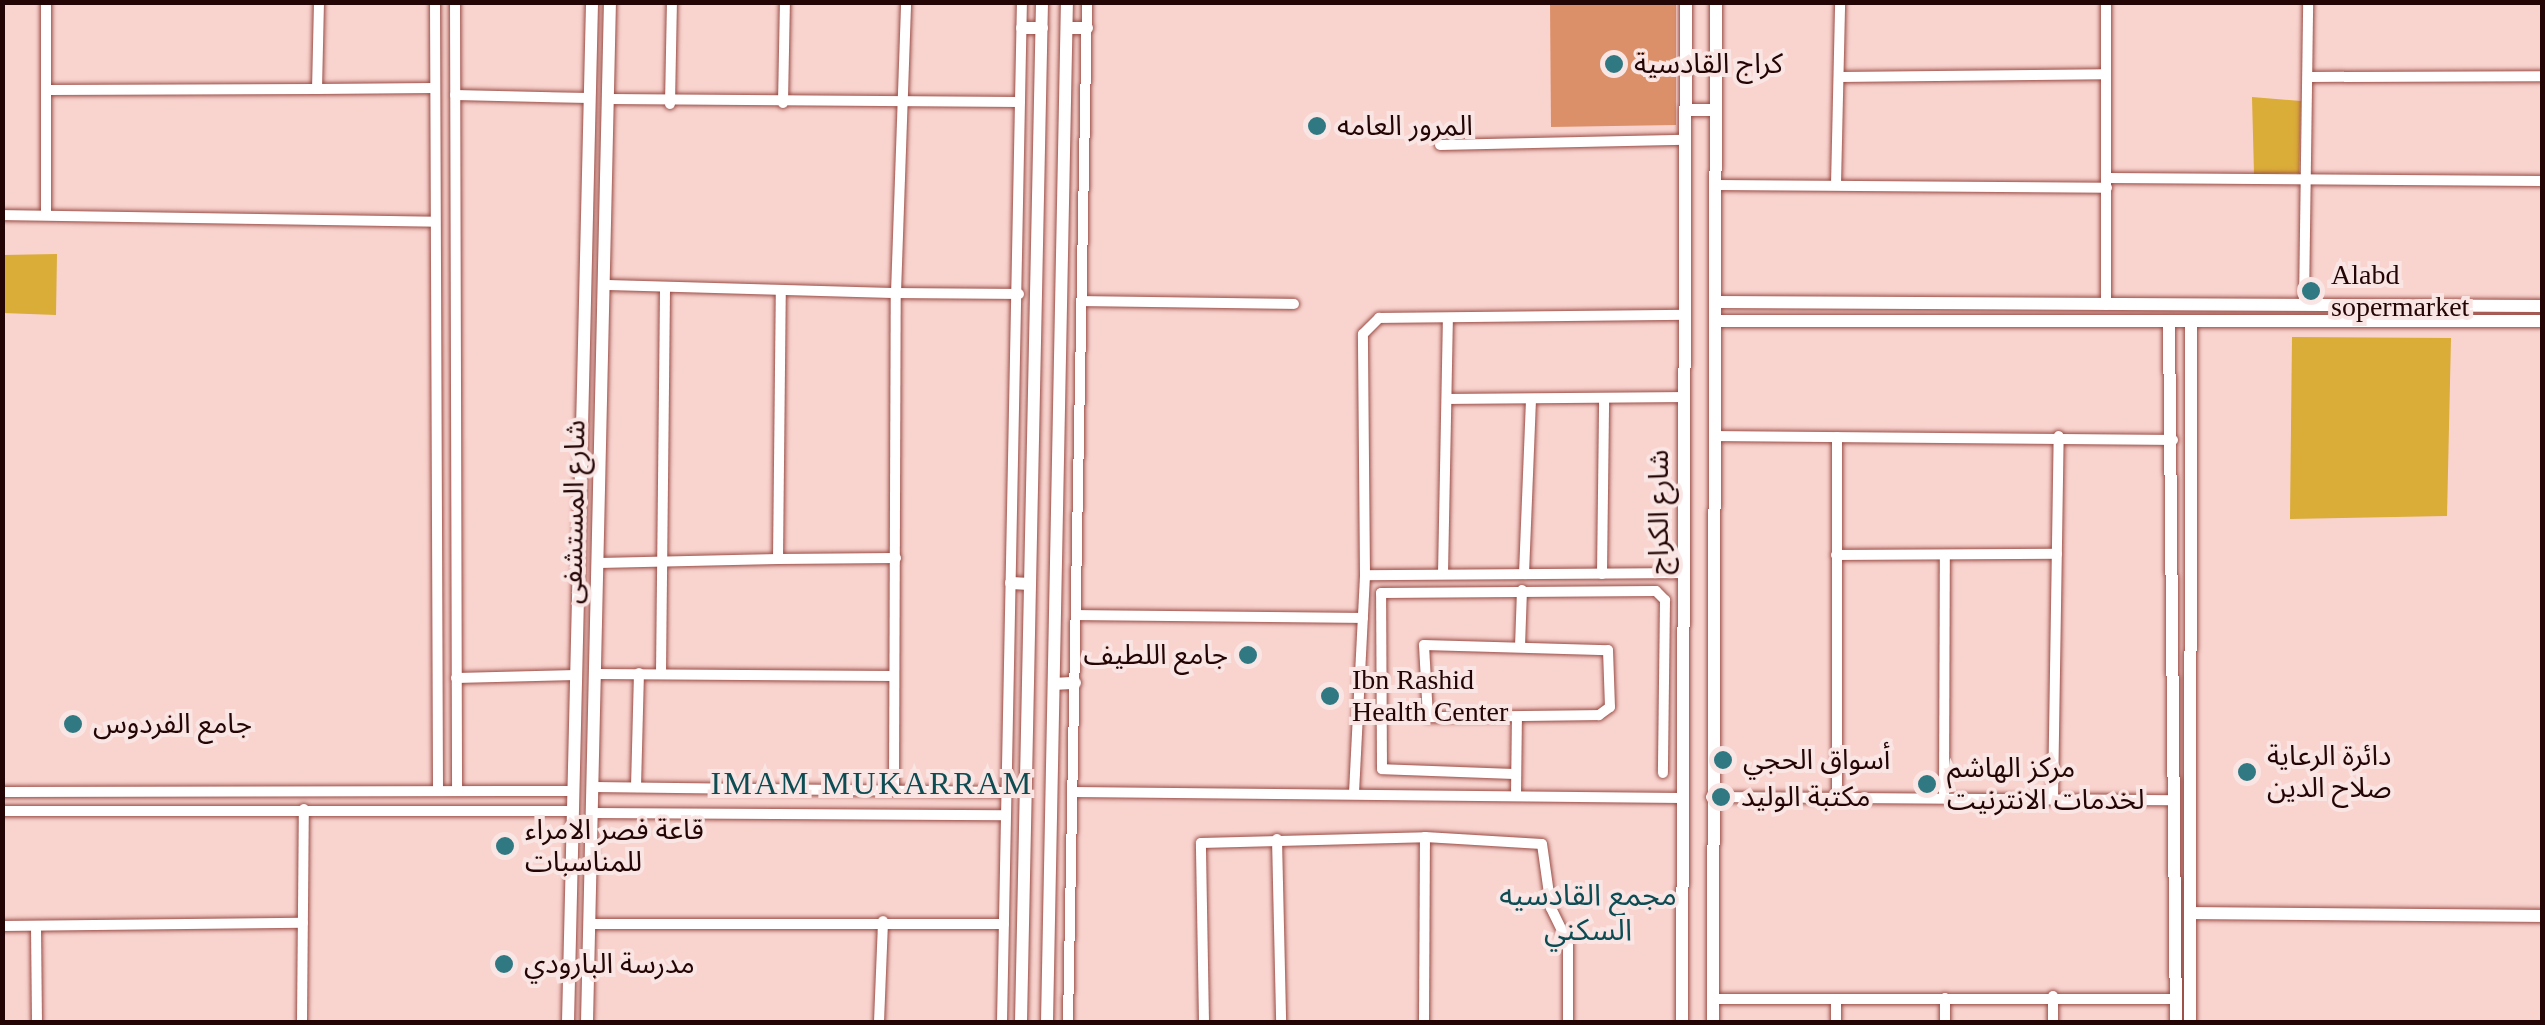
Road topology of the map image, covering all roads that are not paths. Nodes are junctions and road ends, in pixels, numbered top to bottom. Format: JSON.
{"nodes":[{"id":1,"x":46,"y":2,"type":"edge"},
{"id":2,"x":319,"y":2,"type":"edge"},
{"id":3,"x":435,"y":2,"type":"edge"},
{"id":4,"x":455,"y":2,"type":"edge"},
{"id":5,"x":592,"y":2,"type":"edge"},
{"id":6,"x":610,"y":2,"type":"edge"},
{"id":7,"x":672,"y":2,"type":"edge"},
{"id":8,"x":785,"y":2,"type":"edge"},
{"id":9,"x":906,"y":2,"type":"edge"},
{"id":10,"x":1022,"y":2,"type":"edge"},
{"id":11,"x":1042,"y":2,"type":"edge"},
{"id":12,"x":1068,"y":2,"type":"edge"},
{"id":13,"x":1088,"y":2,"type":"edge"},
{"id":14,"x":1686,"y":2,"type":"edge"},
{"id":15,"x":1716,"y":2,"type":"edge"},
{"id":16,"x":1840,"y":2,"type":"edge"},
{"id":17,"x":2106,"y":2,"type":"edge"},
{"id":18,"x":2308,"y":2,"type":"edge"},
{"id":19,"x":455,"y":18,"type":"junction"},
{"id":20,"x":435,"y":19,"type":"junction"},
{"id":21,"x":1022,"y":28,"type":"junction"},
{"id":22,"x":1042,"y":28,"type":"junction"},
{"id":23,"x":1067,"y":28,"type":"junction"},
{"id":24,"x":1087,"y":28,"type":"junction"},
{"id":25,"x":2106,"y":74,"type":"junction"},
{"id":26,"x":2542,"y":76,"type":"edge"},
{"id":27,"x":1839,"y":77,"type":"junction"},
{"id":28,"x":2310,"y":77,"type":"junction"},
{"id":29,"x":435,"y":88,"type":"junction"},
{"id":30,"x":46,"y":90,"type":"junction"},
{"id":31,"x":318,"y":90,"type":"junction"},
{"id":32,"x":455,"y":96,"type":"junction"},
{"id":33,"x":589,"y":98,"type":"junction"},
{"id":34,"x":608,"y":99,"type":"junction"},
{"id":35,"x":897,"y":102,"type":"junction"},
{"id":36,"x":1020,"y":102,"type":"junction"},
{"id":37,"x":784,"y":103,"type":"junction"},
{"id":38,"x":670,"y":104,"type":"junction"},
{"id":39,"x":1686,"y":110,"type":"junction"},
{"id":40,"x":1716,"y":110,"type":"junction"},
{"id":41,"x":1685,"y":140,"type":"junction"},
{"id":42,"x":1440,"y":144,"type":"dead end"},
{"id":43,"x":2542,"y":180,"type":"edge"},
{"id":44,"x":2307,"y":181,"type":"junction"},
{"id":45,"x":2107,"y":183,"type":"junction"},
{"id":46,"x":1716,"y":185,"type":"junction"},
{"id":47,"x":1836,"y":185,"type":"junction"},
{"id":48,"x":46,"y":214,"type":"junction"},
{"id":49,"x":2,"y":215,"type":"edge"},
{"id":50,"x":434,"y":222,"type":"junction"},
{"id":51,"x":1038,"y":232,"type":"junction"},
{"id":52,"x":1062,"y":233,"type":"junction"},
{"id":53,"x":604,"y":286,"type":"junction"},
{"id":54,"x":664,"y":287,"type":"junction"},
{"id":55,"x":781,"y":290,"type":"junction"},
{"id":56,"x":896,"y":294,"type":"junction"},
{"id":57,"x":1019,"y":294,"type":"junction"},
{"id":58,"x":1082,"y":301,"type":"junction"},
{"id":59,"x":1716,"y":302,"type":"junction"},
{"id":60,"x":2304,"y":302,"type":"junction"},
{"id":61,"x":2356,"y":303,"type":"junction"},
{"id":62,"x":1294,"y":304,"type":"dead end"},
{"id":63,"x":2106,"y":304,"type":"junction"},
{"id":64,"x":2542,"y":306,"type":"edge"},
{"id":65,"x":1980,"y":314,"type":"junction"},
{"id":66,"x":1684,"y":315,"type":"junction"},
{"id":67,"x":1448,"y":319,"type":"junction"},
{"id":68,"x":2354,"y":319,"type":"junction"},
{"id":69,"x":1716,"y":320,"type":"junction"},
{"id":70,"x":2542,"y":321,"type":"edge"},
{"id":71,"x":2191,"y":322,"type":"junction"},
{"id":72,"x":2170,"y":323,"type":"junction"},
{"id":73,"x":2174,"y":389,"type":"junction"},
{"id":74,"x":2190,"y":390,"type":"junction"},
{"id":75,"x":1684,"y":397,"type":"junction"},
{"id":76,"x":1604,"y":398,"type":"junction"},
{"id":77,"x":1448,"y":399,"type":"junction"},
{"id":78,"x":1531,"y":399,"type":"junction"},
{"id":79,"x":1714,"y":436,"type":"junction"},
{"id":80,"x":1837,"y":436,"type":"junction"},
{"id":81,"x":2059,"y":436,"type":"junction"},
{"id":82,"x":2174,"y":440,"type":"junction"},
{"id":83,"x":436,"y":471,"type":"junction"},
{"id":84,"x":456,"y":471,"type":"junction"},
{"id":85,"x":580,"y":477,"type":"junction"},
{"id":86,"x":600,"y":478,"type":"junction"},
{"id":87,"x":1946,"y":554,"type":"junction"},
{"id":88,"x":2058,"y":554,"type":"junction"},
{"id":89,"x":1836,"y":555,"type":"junction"},
{"id":90,"x":896,"y":558,"type":"junction"},
{"id":91,"x":778,"y":559,"type":"junction"},
{"id":92,"x":660,"y":560,"type":"junction"},
{"id":93,"x":599,"y":562,"type":"junction"},
{"id":94,"x":1444,"y":574,"type":"junction"},
{"id":95,"x":1524,"y":574,"type":"junction"},
{"id":96,"x":1602,"y":574,"type":"junction"},
{"id":97,"x":1684,"y":574,"type":"junction"},
{"id":98,"x":1364,"y":575,"type":"junction"},
{"id":99,"x":1011,"y":584,"type":"junction"},
{"id":100,"x":1030,"y":584,"type":"junction"},
{"id":101,"x":1522,"y":590,"type":"junction"},
{"id":102,"x":1076,"y":615,"type":"junction"},
{"id":103,"x":1362,"y":618,"type":"junction"},
{"id":104,"x":1520,"y":647,"type":"junction"},
{"id":105,"x":639,"y":673,"type":"junction"},
{"id":106,"x":661,"y":673,"type":"junction"},
{"id":107,"x":595,"y":674,"type":"junction"},
{"id":108,"x":576,"y":675,"type":"junction"},
{"id":109,"x":894,"y":676,"type":"junction"},
{"id":110,"x":456,"y":678,"type":"junction"},
{"id":111,"x":1054,"y":684,"type":"junction"},
{"id":112,"x":1075,"y":684,"type":"junction"},
{"id":113,"x":2174,"y":714,"type":"junction"},
{"id":114,"x":2190,"y":714,"type":"junction"},
{"id":115,"x":1517,"y":717,"type":"junction"},
{"id":116,"x":2174,"y":739,"type":"junction"},
{"id":117,"x":2190,"y":741,"type":"junction"},
{"id":118,"x":1663,"y":773,"type":"dead end"},
{"id":119,"x":1516,"y":774,"type":"junction"},
{"id":120,"x":213,"y":787,"type":"junction"},
{"id":121,"x":593,"y":787,"type":"junction"},
{"id":122,"x":636,"y":787,"type":"junction"},
{"id":123,"x":340,"y":789,"type":"junction"},
{"id":124,"x":758,"y":789,"type":"junction"},
{"id":125,"x":438,"y":790,"type":"junction"},
{"id":126,"x":457,"y":790,"type":"junction"},
{"id":127,"x":894,"y":790,"type":"junction"},
{"id":128,"x":573,"y":791,"type":"junction"},
{"id":129,"x":2,"y":792,"type":"edge"},
{"id":130,"x":1006,"y":792,"type":"junction"},
{"id":131,"x":1072,"y":792,"type":"junction"},
{"id":132,"x":1354,"y":793,"type":"junction"},
{"id":133,"x":1516,"y":794,"type":"junction"},
{"id":134,"x":1711,"y":797,"type":"junction"},
{"id":135,"x":1836,"y":797,"type":"junction"},
{"id":136,"x":1682,"y":798,"type":"junction"},
{"id":137,"x":1944,"y":798,"type":"junction"},
{"id":138,"x":2053,"y":798,"type":"junction"},
{"id":139,"x":2173,"y":800,"type":"junction"},
{"id":140,"x":214,"y":809,"type":"junction"},
{"id":141,"x":304,"y":810,"type":"junction"},
{"id":142,"x":339,"y":810,"type":"junction"},
{"id":143,"x":2,"y":811,"type":"edge"},
{"id":144,"x":572,"y":811,"type":"junction"},
{"id":145,"x":592,"y":813,"type":"junction"},
{"id":146,"x":759,"y":814,"type":"junction"},
{"id":147,"x":1005,"y":815,"type":"junction"},
{"id":148,"x":1425,"y":837,"type":"junction"},
{"id":149,"x":1276,"y":839,"type":"junction"},
{"id":150,"x":1024,"y":876,"type":"junction"},
{"id":151,"x":1050,"y":876,"type":"junction"},
{"id":152,"x":2191,"y":914,"type":"junction"},
{"id":153,"x":2542,"y":916,"type":"edge"},
{"id":154,"x":303,"y":922,"type":"junction"},
{"id":155,"x":883,"y":922,"type":"junction"},
{"id":156,"x":589,"y":924,"type":"junction"},
{"id":157,"x":1004,"y":924,"type":"junction"},
{"id":158,"x":2,"y":926,"type":"edge"},
{"id":159,"x":36,"y":927,"type":"junction"},
{"id":160,"x":2053,"y":996,"type":"junction"},
{"id":161,"x":1946,"y":998,"type":"junction"},
{"id":162,"x":1713,"y":999,"type":"junction"},
{"id":163,"x":1836,"y":999,"type":"junction"},
{"id":164,"x":2176,"y":999,"type":"junction"},
{"id":165,"x":37,"y":1022,"type":"edge"},
{"id":166,"x":302,"y":1022,"type":"edge"},
{"id":167,"x":568,"y":1022,"type":"edge"},
{"id":168,"x":587,"y":1022,"type":"edge"},
{"id":169,"x":879,"y":1022,"type":"edge"},
{"id":170,"x":1002,"y":1022,"type":"edge"},
{"id":171,"x":1022,"y":1022,"type":"edge"},
{"id":172,"x":1047,"y":1022,"type":"edge"},
{"id":173,"x":1068,"y":1022,"type":"edge"},
{"id":174,"x":1204,"y":1022,"type":"edge"},
{"id":175,"x":1281,"y":1022,"type":"edge"},
{"id":176,"x":1424,"y":1022,"type":"edge"},
{"id":177,"x":1568,"y":1022,"type":"edge"},
{"id":178,"x":1682,"y":1022,"type":"edge"},
{"id":179,"x":1713,"y":1022,"type":"edge"},
{"id":180,"x":1836,"y":1022,"type":"edge"},
{"id":181,"x":1946,"y":1022,"type":"edge"},
{"id":182,"x":2053,"y":1022,"type":"edge"},
{"id":183,"x":2176,"y":1022,"type":"edge"},
{"id":184,"x":2190,"y":1022,"type":"edge"}],
"edges":[{"from":1,"to":30,"type":"street"},
{"from":2,"to":31,"type":"street"},
{"from":3,"to":20,"type":"street"},
{"from":4,"to":19,"type":"street"},
{"from":5,"to":33,"type":"street","name":"شارع المستشفى"},
{"from":6,"to":34,"type":"street","name":"شارع المستشفى"},
{"from":7,"to":38,"type":"street"},
{"from":8,"to":37,"type":"street"},
{"from":9,"to":35,"type":"street"},
{"from":10,"to":21,"type":"street"},
{"from":11,"to":22,"type":"street"},
{"from":12,"to":23,"type":"street"},
{"from":13,"to":24,"type":"street"},
{"from":14,"to":39,"type":"street","name":"شارع الكراج"},
{"from":15,"to":40,"type":"street"},
{"from":16,"to":27,"type":"street"},
{"from":17,"to":25,"type":"street"},
{"from":18,"to":28,"type":"street"},
{"from":19,"to":20,"type":"street"},
{"from":19,"to":32,"type":"street"},
{"from":20,"to":29,"type":"street"},
{"from":21,"to":22,"type":"street"},
{"from":21,"to":36,"type":"street"},
{"from":22,"to":51,"type":"street"},
{"from":23,"to":24,"type":"street"},
{"from":23,"to":52,"type":"street"},
{"from":24,"to":58,"type":"street"},
{"from":25,"to":27,"type":"street"},
{"from":25,"to":45,"type":"street"},
{"from":26,"to":28,"type":"street"},
{"from":27,"to":47,"type":"street"},
{"from":28,"to":44,"type":"street"},
{"from":29,"to":31,"type":"street"},
{"from":29,"to":50,"type":"street"},
{"from":30,"to":31,"type":"street"},
{"from":30,"to":48,"type":"street"},
{"from":32,"to":33,"type":"street"},
{"from":32,"to":84,"type":"street"},
{"from":33,"to":85,"type":"street","name":"شارع المستشفى"},
{"from":34,"to":38,"type":"street"},
{"from":34,"to":53,"type":"street","name":"شارع المستشفى"},
{"from":35,"to":36,"type":"street"},
{"from":35,"to":37,"type":"street"},
{"from":35,"to":56,"type":"street"},
{"from":36,"to":57,"type":"street"},
{"from":37,"to":38,"type":"street"},
{"from":39,"to":40,"type":"street"},
{"from":39,"to":41,"type":"street","name":"شارع الكراج"},
{"from":40,"to":46,"type":"street"},
{"from":41,"to":42,"type":"street"},
{"from":41,"to":66,"type":"street","name":"شارع الكراج"},
{"from":43,"to":44,"type":"street"},
{"from":44,"to":45,"type":"street"},
{"from":44,"to":60,"type":"street"},
{"from":45,"to":47,"type":"street"},
{"from":45,"to":63,"type":"street"},
{"from":46,"to":47,"type":"street"},
{"from":46,"to":59,"type":"street"},
{"from":48,"to":49,"type":"street"},
{"from":48,"to":50,"type":"street"},
{"from":50,"to":83,"type":"street"},
{"from":51,"to":52,"type":"street"},
{"from":51,"to":100,"type":"street"},
{"from":52,"to":111,"type":"street"},
{"from":53,"to":54,"type":"street"},
{"from":53,"to":86,"type":"street","name":"شارع المستشفى"},
{"from":54,"to":55,"type":"street"},
{"from":54,"to":92,"type":"street"},
{"from":55,"to":56,"type":"street"},
{"from":55,"to":91,"type":"street"},
{"from":56,"to":57,"type":"street"},
{"from":56,"to":90,"type":"street"},
{"from":57,"to":99,"type":"street"},
{"from":58,"to":62,"type":"street"},
{"from":58,"to":102,"type":"street"},
{"from":59,"to":65,"type":"street"},
{"from":59,"to":69,"type":"street"},
{"from":60,"to":61,"type":"street"},
{"from":60,"to":63,"type":"street"},
{"from":61,"to":64,"type":"street"},
{"from":61,"to":68,"type":"street"},
{"from":63,"to":65,"type":"street"},
{"from":65,"to":69,"type":"street"},
{"from":65,"to":72,"type":"street"},
{"from":66,"to":67,"type":"street"},
{"from":66,"to":75,"type":"street","name":"شارع الكراج"},
{"from":67,"to":77,"type":"street"},
{"from":67,"to":98,"type":"street"},
{"from":68,"to":70,"type":"street"},
{"from":68,"to":71,"type":"street"},
{"from":69,"to":79,"type":"street"},
{"from":71,"to":72,"type":"street"},
{"from":71,"to":74,"type":"street"},
{"from":72,"to":73,"type":"street"},
{"from":73,"to":74,"type":"street"},
{"from":73,"to":82,"type":"street"},
{"from":74,"to":114,"type":"street"},
{"from":75,"to":76,"type":"street"},
{"from":75,"to":97,"type":"street","name":"شارع الكراج"},
{"from":76,"to":78,"type":"street"},
{"from":76,"to":96,"type":"street"},
{"from":77,"to":78,"type":"street"},
{"from":77,"to":94,"type":"street"},
{"from":78,"to":95,"type":"street"},
{"from":79,"to":80,"type":"street"},
{"from":79,"to":134,"type":"street"},
{"from":80,"to":81,"type":"street"},
{"from":80,"to":89,"type":"street"},
{"from":81,"to":82,"type":"street"},
{"from":81,"to":88,"type":"street"},
{"from":82,"to":113,"type":"street"},
{"from":83,"to":84,"type":"street"},
{"from":83,"to":125,"type":"street"},
{"from":84,"to":110,"type":"street"},
{"from":85,"to":86,"type":"street"},
{"from":85,"to":108,"type":"street","name":"شارع المستشفى"},
{"from":86,"to":93,"type":"street","name":"شارع المستشفى"},
{"from":87,"to":88,"type":"street"},
{"from":87,"to":89,"type":"street"},
{"from":87,"to":137,"type":"street"},
{"from":88,"to":138,"type":"street"},
{"from":89,"to":135,"type":"street"},
{"from":90,"to":91,"type":"street"},
{"from":90,"to":109,"type":"street"},
{"from":91,"to":92,"type":"street"},
{"from":92,"to":93,"type":"street"},
{"from":92,"to":106,"type":"street"},
{"from":93,"to":107,"type":"street","name":"شارع المستشفى"},
{"from":94,"to":95,"type":"street"},
{"from":94,"to":98,"type":"street"},
{"from":95,"to":96,"type":"street"},
{"from":96,"to":97,"type":"street"},
{"from":97,"to":136,"type":"street","name":"شارع الكراج"},
{"from":98,"to":103,"type":"street"},
{"from":99,"to":100,"type":"street"},
{"from":99,"to":130,"type":"street"},
{"from":100,"to":150,"type":"street"},
{"from":101,"to":104,"type":"street"},
{"from":101,"to":118,"type":"street"},
{"from":101,"to":119,"type":"street"},
{"from":102,"to":103,"type":"street"},
{"from":102,"to":112,"type":"street"},
{"from":103,"to":132,"type":"street"},
{"from":104,"to":115,"type":"street"},
{"from":104,"to":115,"type":"street"},
{"from":105,"to":106,"type":"street"},
{"from":105,"to":107,"type":"street"},
{"from":105,"to":122,"type":"street"},
{"from":106,"to":109,"type":"street"},
{"from":107,"to":121,"type":"street","name":"شارع المستشفى"},
{"from":108,"to":110,"type":"street"},
{"from":108,"to":128,"type":"street","name":"شارع المستشفى"},
{"from":109,"to":127,"type":"street"},
{"from":110,"to":126,"type":"street"},
{"from":111,"to":112,"type":"street"},
{"from":111,"to":151,"type":"street"},
{"from":112,"to":131,"type":"street"},
{"from":113,"to":114,"type":"street"},
{"from":113,"to":116,"type":"street"},
{"from":114,"to":117,"type":"street"},
{"from":115,"to":119,"type":"street"},
{"from":116,"to":117,"type":"street"},
{"from":116,"to":139,"type":"street"},
{"from":117,"to":152,"type":"street"},
{"from":119,"to":133,"type":"street"},
{"from":120,"to":123,"type":"street"},
{"from":120,"to":129,"type":"street"},
{"from":120,"to":140,"type":"street"},
{"from":121,"to":122,"type":"street"},
{"from":121,"to":145,"type":"street","name":"شارع المستشفى"},
{"from":122,"to":124,"type":"street"},
{"from":123,"to":125,"type":"street"},
{"from":123,"to":142,"type":"street"},
{"from":124,"to":127,"type":"street"},
{"from":124,"to":146,"type":"street"},
{"from":125,"to":126,"type":"street"},
{"from":126,"to":128,"type":"street"},
{"from":127,"to":130,"type":"street"},
{"from":128,"to":144,"type":"street","name":"شارع المستشفى"},
{"from":130,"to":147,"type":"street"},
{"from":131,"to":132,"type":"street"},
{"from":131,"to":173,"type":"street"},
{"from":132,"to":133,"type":"street"},
{"from":133,"to":136,"type":"street"},
{"from":134,"to":135,"type":"street"},
{"from":134,"to":162,"type":"street"},
{"from":135,"to":137,"type":"street"},
{"from":136,"to":178,"type":"street","name":"شارع الكراج"},
{"from":137,"to":138,"type":"street"},
{"from":138,"to":139,"type":"street"},
{"from":139,"to":164,"type":"street"},
{"from":140,"to":141,"type":"street"},
{"from":140,"to":143,"type":"street"},
{"from":141,"to":142,"type":"street"},
{"from":141,"to":154,"type":"street"},
{"from":142,"to":144,"type":"street"},
{"from":144,"to":167,"type":"street","name":"شارع المستشفى"},
{"from":145,"to":146,"type":"street"},
{"from":145,"to":156,"type":"street","name":"شارع المستشفى"},
{"from":146,"to":147,"type":"street"},
{"from":147,"to":157,"type":"street"},
{"from":148,"to":149,"type":"street"},
{"from":148,"to":176,"type":"street"},
{"from":148,"to":177,"type":"street"},
{"from":149,"to":174,"type":"street"},
{"from":149,"to":175,"type":"street"},
{"from":150,"to":151,"type":"street"},
{"from":150,"to":171,"type":"street"},
{"from":151,"to":172,"type":"street"},
{"from":152,"to":153,"type":"street"},
{"from":152,"to":184,"type":"street"},
{"from":154,"to":159,"type":"street"},
{"from":154,"to":166,"type":"street"},
{"from":155,"to":156,"type":"street"},
{"from":155,"to":157,"type":"street"},
{"from":155,"to":169,"type":"street"},
{"from":156,"to":168,"type":"street","name":"شارع المستشفى"},
{"from":157,"to":170,"type":"street"},
{"from":158,"to":159,"type":"street"},
{"from":159,"to":165,"type":"street"},
{"from":160,"to":161,"type":"street"},
{"from":160,"to":164,"type":"street"},
{"from":160,"to":182,"type":"street"},
{"from":161,"to":163,"type":"street"},
{"from":161,"to":181,"type":"street"},
{"from":162,"to":163,"type":"street"},
{"from":162,"to":179,"type":"street"},
{"from":163,"to":180,"type":"street"},
{"from":164,"to":183,"type":"street"}]}
